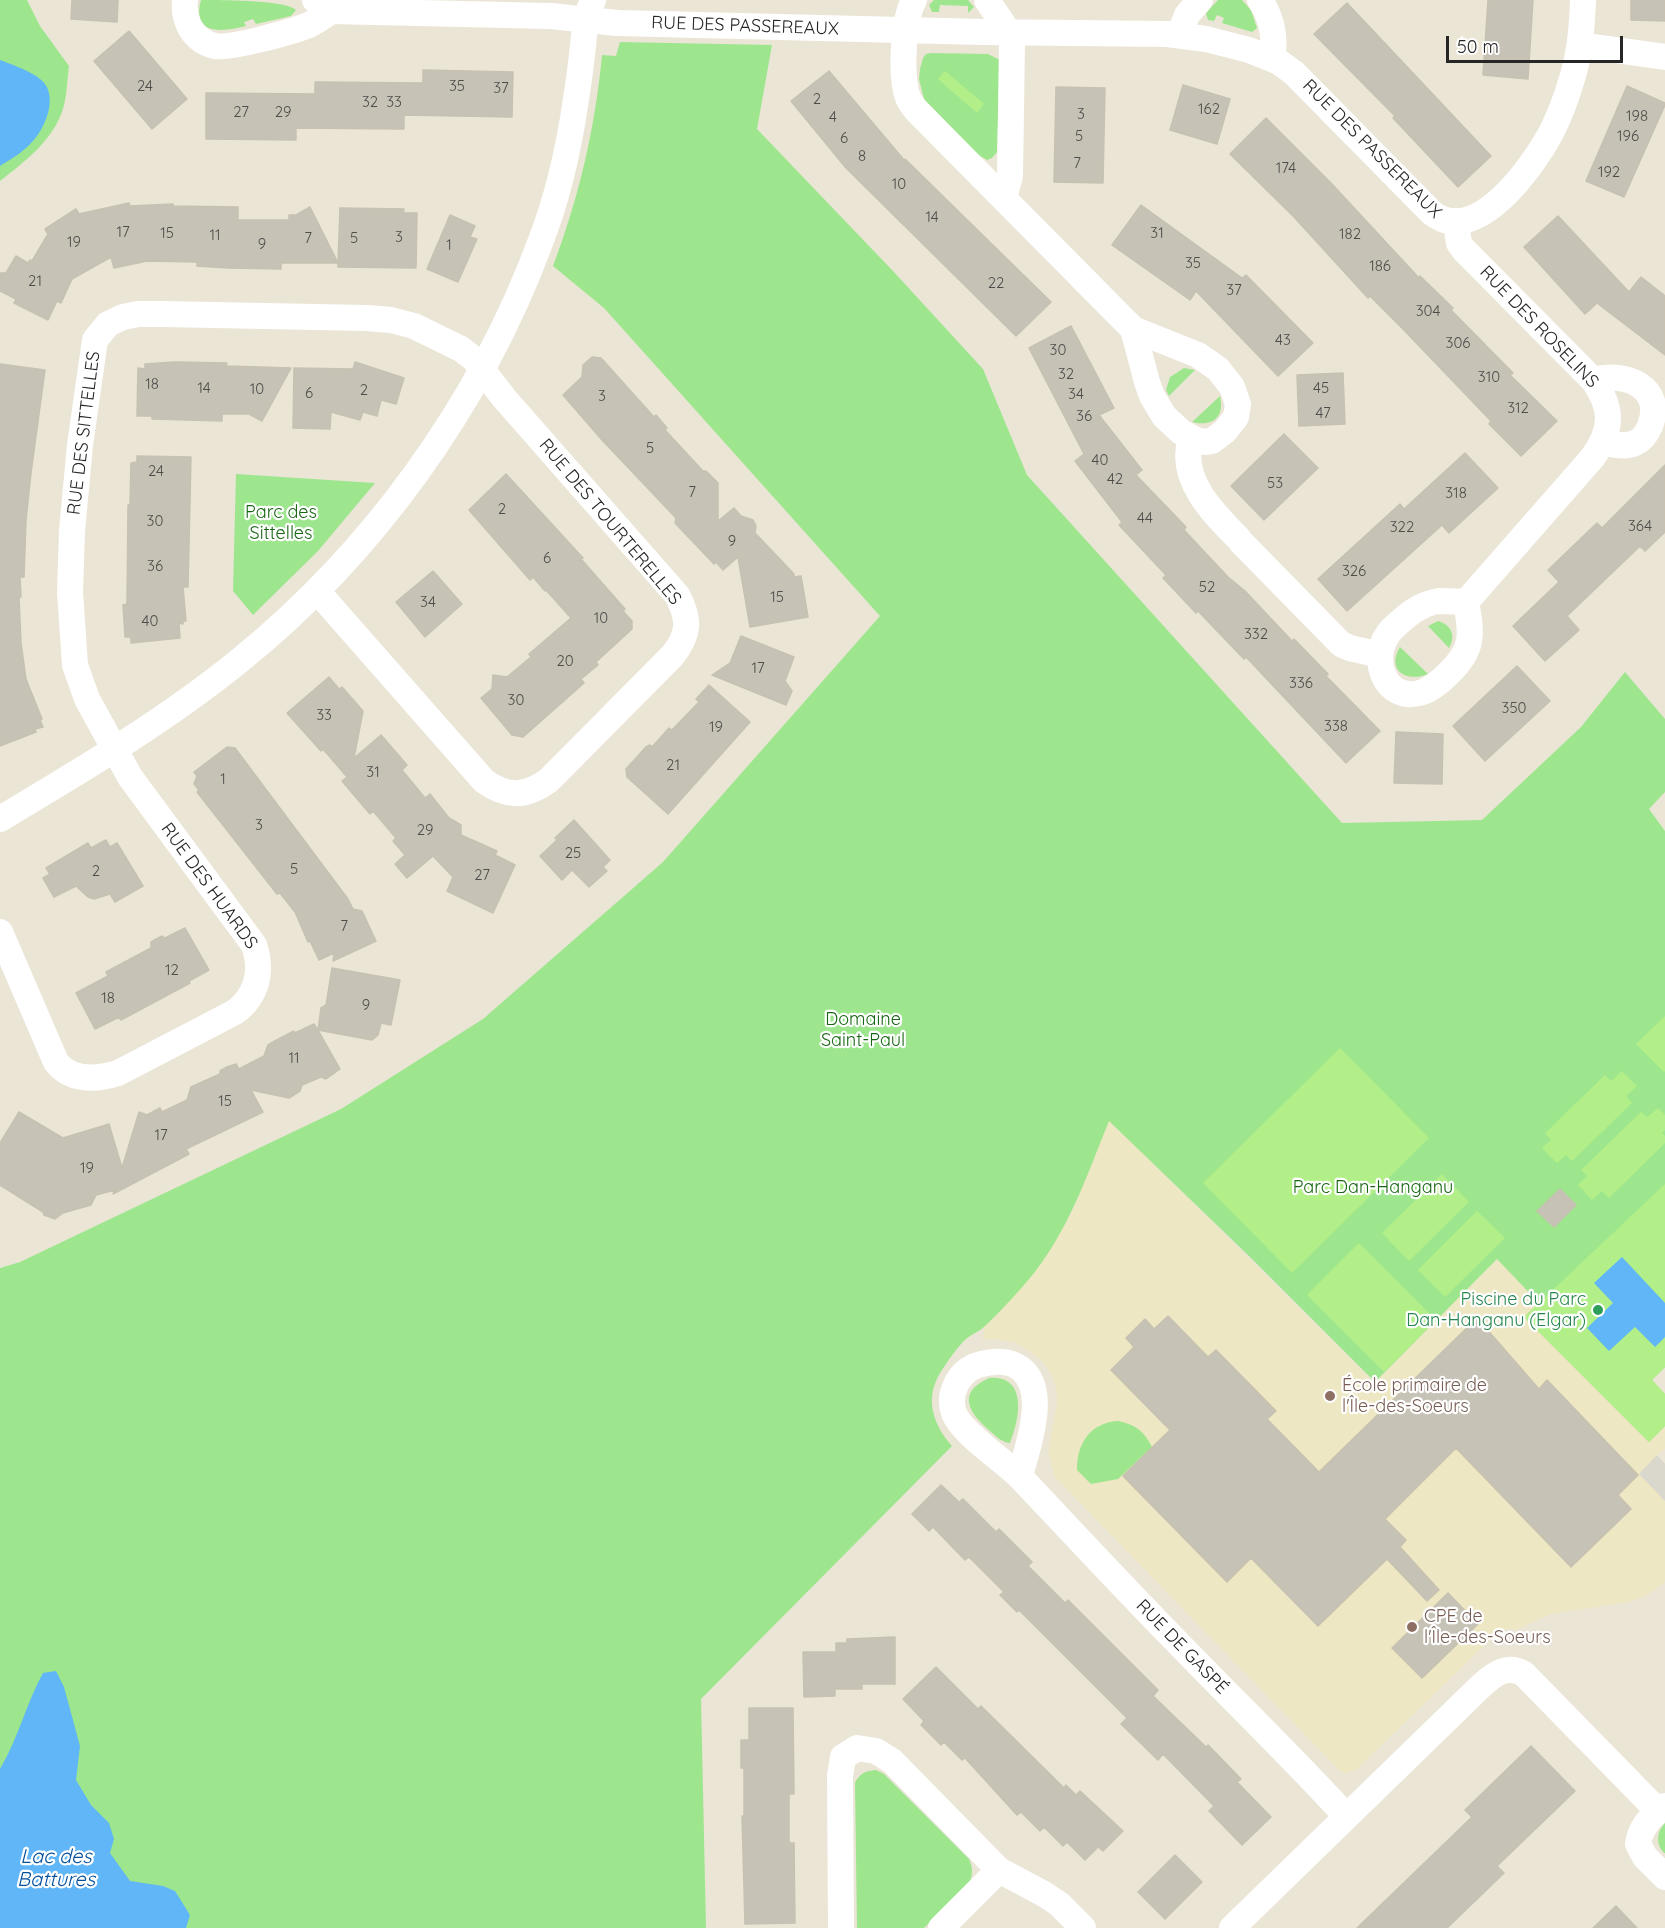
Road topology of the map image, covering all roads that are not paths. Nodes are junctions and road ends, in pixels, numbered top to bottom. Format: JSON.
{"nodes":[{"id":1,"x":185,"y":0,"type":"edge"},
{"id":2,"x":914,"y":0,"type":"edge"},
{"id":3,"x":987,"y":0,"type":"edge"},
{"id":4,"x":1200,"y":0,"type":"edge"},
{"id":5,"x":1260,"y":0,"type":"edge"},
{"id":6,"x":1583,"y":0,"type":"edge"},
{"id":7,"x":323,"y":5,"type":"edge"},
{"id":8,"x":586,"y":6,"type":"edge"},
{"id":9,"x":905,"y":30,"type":"junction"},
{"id":10,"x":1009,"y":33,"type":"junction"},
{"id":11,"x":1179,"y":35,"type":"junction"},
{"id":12,"x":1580,"y":45,"type":"junction"},
{"id":13,"x":1665,"y":57,"type":"edge"},
{"id":14,"x":1272,"y":59,"type":"junction"},
{"id":15,"x":1003,"y":196,"type":"junction"},
{"id":16,"x":1456,"y":223,"type":"junction"},
{"id":17,"x":1133,"y":329,"type":"junction"},
{"id":18,"x":482,"y":371,"type":"junction"},
{"id":19,"x":1593,"y":380,"type":"junction"},
{"id":20,"x":1191,"y":438,"type":"junction"},
{"id":21,"x":1602,"y":442,"type":"junction"},
{"id":22,"x":317,"y":591,"type":"junction"},
{"id":23,"x":1466,"y":602,"type":"junction"},
{"id":24,"x":1380,"y":655,"type":"junction"},
{"id":25,"x":114,"y":750,"type":"junction"},
{"id":26,"x":0,"y":819,"type":"edge"},
{"id":27,"x":0,"y":932,"type":"edge"},
{"id":28,"x":1020,"y":1476,"type":"dead end"},
{"id":29,"x":1661,"y":1809,"type":"edge"},
{"id":30,"x":1346,"y":1816,"type":"junction"},
{"id":31,"x":999,"y":1870,"type":"junction"},
{"id":32,"x":1665,"y":1877,"type":"edge"},
{"id":33,"x":841,"y":1928,"type":"edge"},
{"id":34,"x":941,"y":1928,"type":"edge"},
{"id":35,"x":1083,"y":1928,"type":"edge"},
{"id":36,"x":1232,"y":1928,"type":"edge"}],
"edges":[{"from":1,"to":7,"type":"street"},
{"from":2,"to":9,"type":"street"},
{"from":3,"to":10,"type":"street"},
{"from":4,"to":11,"type":"street"},
{"from":5,"to":14,"type":"street"},
{"from":6,"to":12,"type":"street","name":"RUE DES PASSEREAUX"},
{"from":7,"to":8,"type":"street","name":"RUE DES PASSEREAUX"},
{"from":8,"to":9,"type":"street","name":"RUE DES PASSEREAUX"},
{"from":8,"to":18,"type":"street"},
{"from":9,"to":10,"type":"street","name":"RUE DES PASSEREAUX"},
{"from":9,"to":15,"type":"street"},
{"from":10,"to":11,"type":"street","name":"RUE DES PASSEREAUX"},
{"from":10,"to":15,"type":"street"},
{"from":11,"to":14,"type":"street","name":"RUE DES PASSEREAUX"},
{"from":12,"to":13,"type":"street"},
{"from":12,"to":16,"type":"street","name":"RUE DES PASSEREAUX"},
{"from":14,"to":16,"type":"street","name":"RUE DES PASSEREAUX"},
{"from":15,"to":17,"type":"street"},
{"from":16,"to":19,"type":"street","name":"RUE DES ROSELINS"},
{"from":17,"to":20,"type":"street"},
{"from":17,"to":20,"type":"street"},
{"from":18,"to":22,"type":"street"},
{"from":18,"to":22,"type":"street","name":"RUE DES TOURTERELLES"},
{"from":18,"to":25,"type":"street","name":"RUE DES SITTELLES"},
{"from":19,"to":21,"type":"street","name":"RUE DES ROSELINS"},
{"from":19,"to":21,"type":"street"},
{"from":20,"to":24,"type":"street"},
{"from":21,"to":23,"type":"street","name":"RUE DES ROSELINS"},
{"from":22,"to":25,"type":"street"},
{"from":23,"to":24,"type":"street"},
{"from":23,"to":24,"type":"street"},
{"from":25,"to":26,"type":"street"},
{"from":25,"to":27,"type":"street","name":"RUE DES HUARDS"},
{"from":28,"to":30,"type":"street","name":"RUE DE GASPÉ"},
{"from":29,"to":30,"type":"street"},
{"from":29,"to":32,"type":"street"},
{"from":30,"to":36,"type":"street"},
{"from":31,"to":33,"type":"street"},
{"from":31,"to":34,"type":"street"},
{"from":31,"to":35,"type":"street"}]}
